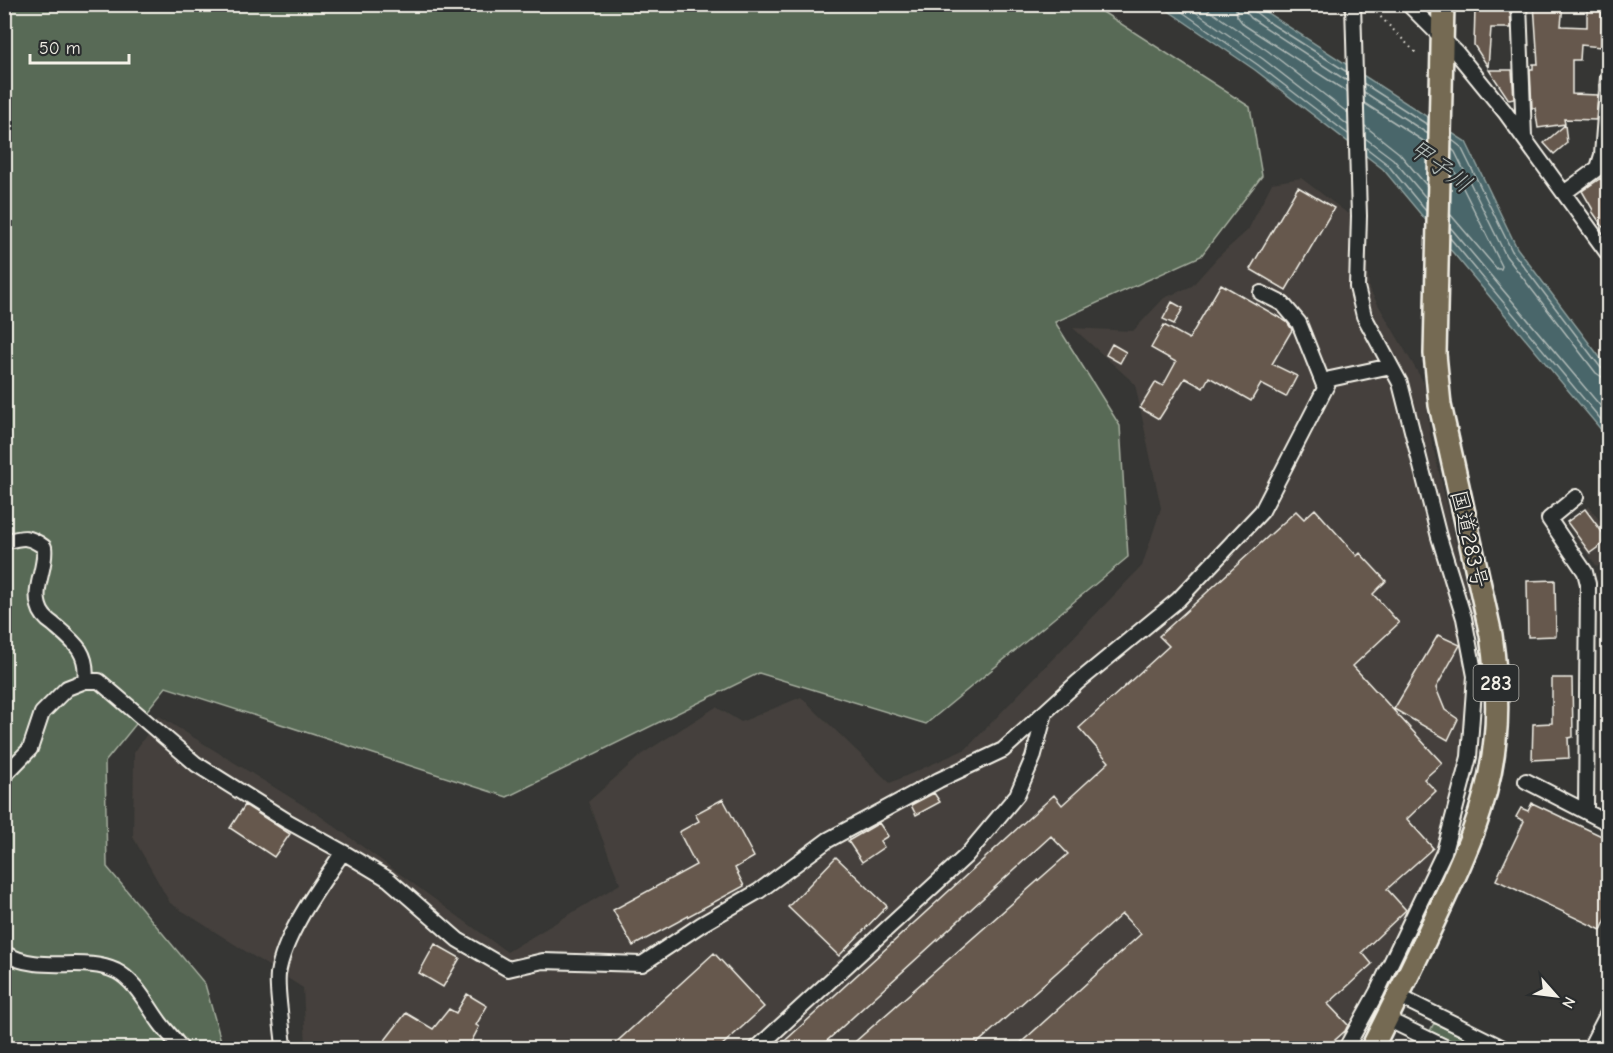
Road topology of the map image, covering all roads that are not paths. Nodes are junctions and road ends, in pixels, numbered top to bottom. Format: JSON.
{"nodes":[{"id":1,"x":1353,"y":4,"type":"edge"},
{"id":2,"x":1408,"y":4,"type":"edge"},
{"id":3,"x":1443,"y":4,"type":"edge"},
{"id":4,"x":1457,"y":4,"type":"edge"},
{"id":5,"x":1519,"y":4,"type":"edge"},
{"id":6,"x":1449,"y":53,"type":"junction"},
{"id":7,"x":1608,"y":77,"type":"edge"},
{"id":8,"x":1608,"y":101,"type":"edge"},
{"id":9,"x":1524,"y":137,"type":"junction"},
{"id":10,"x":1564,"y":192,"type":"junction"},
{"id":11,"x":1608,"y":254,"type":"edge"},
{"id":12,"x":1261,"y":293,"type":"dead end"},
{"id":13,"x":1391,"y":366,"type":"junction"},
{"id":14,"x":1325,"y":388,"type":"junction"},
{"id":15,"x":1576,"y":497,"type":"dead end"},
{"id":16,"x":4,"y":542,"type":"edge"},
{"id":17,"x":85,"y":681,"type":"junction"},
{"id":18,"x":1045,"y":712,"type":"junction"},
{"id":19,"x":4,"y":776,"type":"edge"},
{"id":20,"x":1526,"y":782,"type":"dead end"},
{"id":21,"x":1586,"y":811,"type":"junction"},
{"id":22,"x":1608,"y":822,"type":"edge"},
{"id":23,"x":343,"y":852,"type":"junction"},
{"id":24,"x":4,"y":953,"type":"edge"},
{"id":25,"x":1404,"y":999,"type":"junction"},
{"id":26,"x":1608,"y":1015,"type":"edge"},
{"id":27,"x":1393,"y":1022,"type":"junction"},
{"id":28,"x":181,"y":1048,"type":"edge"},
{"id":29,"x":284,"y":1048,"type":"edge"},
{"id":30,"x":758,"y":1048,"type":"edge"},
{"id":31,"x":1346,"y":1048,"type":"edge"},
{"id":32,"x":1372,"y":1048,"type":"edge"},
{"id":33,"x":1387,"y":1048,"type":"edge"},
{"id":34,"x":1447,"y":1048,"type":"edge"},
{"id":35,"x":1503,"y":1048,"type":"edge"},
{"id":36,"x":1590,"y":1048,"type":"edge"}],
"edges":[{"from":1,"to":13,"type":"street"},
{"from":2,"to":6,"type":"street"},
{"from":3,"to":6,"type":"highway","name":"国道283号","number":"283"},
{"from":4,"to":6,"type":"highway","name":"国道283号","number":"283"},
{"from":5,"to":9,"type":"street"},
{"from":6,"to":9,"type":"street"},
{"from":6,"to":25,"type":"highway","name":"国道283号","number":"283"},
{"from":7,"to":8,"type":"street"},
{"from":8,"to":10,"type":"street"},
{"from":9,"to":10,"type":"street"},
{"from":10,"to":11,"type":"street"},
{"from":12,"to":14,"type":"street"},
{"from":13,"to":14,"type":"street"},
{"from":13,"to":31,"type":"street"},
{"from":14,"to":18,"type":"street"},
{"from":15,"to":21,"type":"street"},
{"from":16,"to":17,"type":"street"},
{"from":17,"to":19,"type":"street"},
{"from":17,"to":23,"type":"street"},
{"from":18,"to":23,"type":"street"},
{"from":18,"to":30,"type":"street"},
{"from":20,"to":21,"type":"street"},
{"from":21,"to":22,"type":"street"},
{"from":23,"to":29,"type":"street"},
{"from":24,"to":28,"type":"street"},
{"from":25,"to":27,"type":"highway","name":"国道283号","number":"283"},
{"from":25,"to":35,"type":"street"},
{"from":26,"to":36,"type":"street"},
{"from":27,"to":32,"type":"highway","name":"国道283号","number":"283"},
{"from":27,"to":33,"type":"highway","name":"国道283号","number":"283"},
{"from":27,"to":34,"type":"street"}]}
